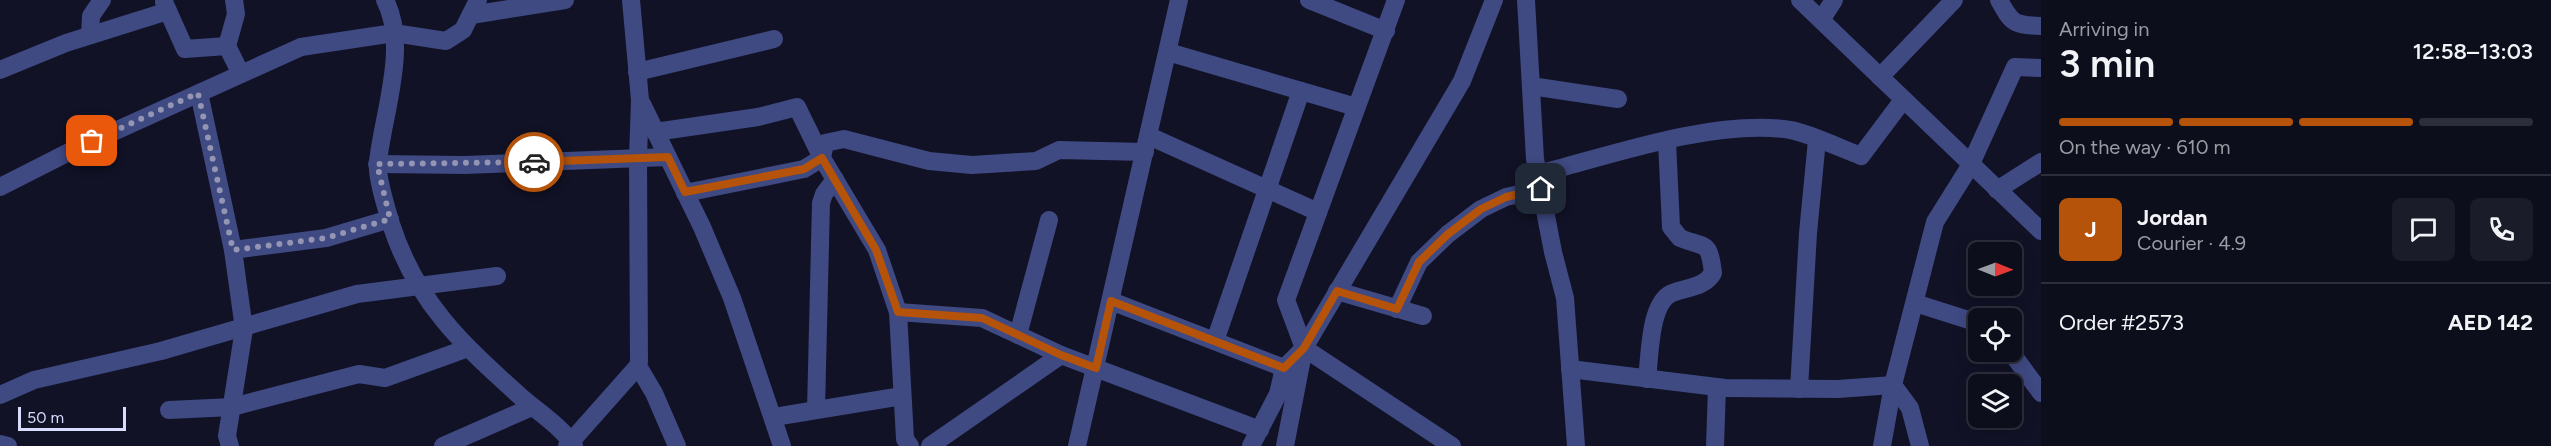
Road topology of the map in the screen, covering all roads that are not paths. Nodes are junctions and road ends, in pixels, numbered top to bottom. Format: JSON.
{"nodes":[{"id":1,"x":102,"y":0,"type":"edge"},
{"id":2,"x":234,"y":0,"type":"edge"},
{"id":3,"x":385,"y":0,"type":"edge"},
{"id":4,"x":565,"y":0,"type":"edge"},
{"id":5,"x":631,"y":0,"type":"edge"},
{"id":6,"x":1179,"y":0,"type":"edge"},
{"id":7,"x":1309,"y":0,"type":"edge"},
{"id":8,"x":1396,"y":0,"type":"edge"},
{"id":9,"x":1494,"y":0,"type":"edge"},
{"id":10,"x":1526,"y":0,"type":"edge"},
{"id":11,"x":1800,"y":0,"type":"edge"},
{"id":12,"x":1834,"y":0,"type":"edge"},
{"id":13,"x":1999,"y":0,"type":"edge"},
{"id":14,"x":1945,"y":4,"type":"edge"},
{"id":15,"x":166,"y":5,"type":"edge"},
{"id":16,"x":474,"y":7,"type":"edge"},
{"id":17,"x":1821,"y":20,"type":"junction"},
{"id":18,"x":2041,"y":26,"type":"edge"},
{"id":19,"x":1386,"y":31,"type":"junction"},
{"id":20,"x":394,"y":33,"type":"junction"},
{"id":21,"x":90,"y":35,"type":"junction"},
{"id":22,"x":774,"y":39,"type":"dead end"},
{"id":23,"x":227,"y":46,"type":"junction"},
{"id":24,"x":1168,"y":52,"type":"junction"},
{"id":25,"x":2041,"y":68,"type":"edge"},
{"id":26,"x":0,"y":70,"type":"edge"},
{"id":27,"x":637,"y":72,"type":"junction"},
{"id":28,"x":241,"y":74,"type":"junction"},
{"id":29,"x":1880,"y":77,"type":"junction"},
{"id":30,"x":1531,"y":86,"type":"junction"},
{"id":31,"x":1301,"y":91,"type":"junction"},
{"id":32,"x":198,"y":93,"type":"junction"},
{"id":33,"x":1618,"y":99,"type":"dead end"},
{"id":34,"x":640,"y":100,"type":"junction"},
{"id":35,"x":1903,"y":100,"type":"junction"},
{"id":36,"x":1356,"y":107,"type":"junction"},
{"id":37,"x":655,"y":132,"type":"junction"},
{"id":38,"x":1817,"y":140,"type":"junction"},
{"id":39,"x":1667,"y":141,"type":"junction"},
{"id":40,"x":1147,"y":144,"type":"junction"},
{"id":41,"x":668,"y":157,"type":"junction"},
{"id":42,"x":638,"y":158,"type":"junction"},
{"id":43,"x":822,"y":158,"type":"junction"},
{"id":44,"x":2041,"y":162,"type":"edge"},
{"id":45,"x":377,"y":164,"type":"junction"},
{"id":46,"x":1970,"y":166,"type":"junction"},
{"id":47,"x":835,"y":179,"type":"junction"},
{"id":48,"x":1539,"y":182,"type":"junction"},
{"id":49,"x":0,"y":187,"type":"edge"},
{"id":50,"x":1267,"y":190,"type":"junction"},
{"id":51,"x":1997,"y":190,"type":"junction"},
{"id":52,"x":685,"y":192,"type":"junction"},
{"id":53,"x":1318,"y":212,"type":"junction"},
{"id":54,"x":390,"y":219,"type":"junction"},
{"id":55,"x":1049,"y":220,"type":"dead end"},
{"id":56,"x":2041,"y":231,"type":"edge"},
{"id":57,"x":233,"y":250,"type":"junction"},
{"id":58,"x":497,"y":276,"type":"dead end"},
{"id":59,"x":419,"y":287,"type":"junction"},
{"id":60,"x":1337,"y":291,"type":"junction"},
{"id":61,"x":1111,"y":301,"type":"junction"},
{"id":62,"x":1914,"y":303,"type":"junction"},
{"id":63,"x":1397,"y":309,"type":"junction"},
{"id":64,"x":898,"y":312,"type":"junction"},
{"id":65,"x":1423,"y":316,"type":"dead end"},
{"id":66,"x":1968,"y":320,"type":"edge"},
{"id":67,"x":244,"y":328,"type":"junction"},
{"id":68,"x":1018,"y":335,"type":"junction"},
{"id":69,"x":1215,"y":341,"type":"junction"},
{"id":70,"x":468,"y":348,"type":"junction"},
{"id":71,"x":1304,"y":348,"type":"junction"},
{"id":72,"x":1061,"y":355,"type":"junction"},
{"id":73,"x":2018,"y":362,"type":"edge"},
{"id":74,"x":638,"y":366,"type":"junction"},
{"id":75,"x":1096,"y":368,"type":"junction"},
{"id":76,"x":1284,"y":368,"type":"junction"},
{"id":77,"x":1570,"y":369,"type":"junction"},
{"id":78,"x":1647,"y":379,"type":"junction"},
{"id":79,"x":1893,"y":385,"type":"junction"},
{"id":80,"x":1717,"y":387,"type":"junction"},
{"id":81,"x":1799,"y":389,"type":"junction"},
{"id":82,"x":2041,"y":393,"type":"edge"},
{"id":83,"x":0,"y":395,"type":"edge"},
{"id":84,"x":902,"y":396,"type":"junction"},
{"id":85,"x":232,"y":407,"type":"junction"},
{"id":86,"x":532,"y":407,"type":"junction"},
{"id":87,"x":169,"y":410,"type":"dead end"},
{"id":88,"x":816,"y":410,"type":"junction"},
{"id":89,"x":774,"y":417,"type":"junction"},
{"id":90,"x":1256,"y":438,"type":"edge"},
{"id":91,"x":0,"y":444,"type":"edge"},
{"id":92,"x":571,"y":444,"type":"edge"},
{"id":93,"x":8,"y":446,"type":"edge"},
{"id":94,"x":230,"y":446,"type":"edge"},
{"id":95,"x":443,"y":446,"type":"edge"},
{"id":96,"x":677,"y":446,"type":"edge"},
{"id":97,"x":782,"y":446,"type":"edge"},
{"id":98,"x":910,"y":446,"type":"edge"},
{"id":99,"x":930,"y":446,"type":"edge"},
{"id":100,"x":1077,"y":446,"type":"edge"},
{"id":101,"x":1285,"y":446,"type":"edge"},
{"id":102,"x":1452,"y":446,"type":"edge"},
{"id":103,"x":1576,"y":446,"type":"edge"},
{"id":104,"x":1715,"y":446,"type":"edge"},
{"id":105,"x":1882,"y":446,"type":"edge"},
{"id":106,"x":1920,"y":446,"type":"edge"}],
"edges":[{"from":1,"to":21,"type":"street"},
{"from":2,"to":23,"type":"street"},
{"from":3,"to":20,"type":"street"},
{"from":4,"to":16,"type":"street"},
{"from":5,"to":27,"type":"street"},
{"from":6,"to":24,"type":"street"},
{"from":7,"to":19,"type":"street"},
{"from":8,"to":19,"type":"street"},
{"from":9,"to":60,"type":"street"},
{"from":10,"to":30,"type":"street"},
{"from":11,"to":17,"type":"street"},
{"from":12,"to":17,"type":"street"},
{"from":13,"to":18,"type":"street"},
{"from":14,"to":29,"type":"street"},
{"from":15,"to":21,"type":"street"},
{"from":15,"to":23,"type":"street"},
{"from":16,"to":20,"type":"street"},
{"from":17,"to":29,"type":"street"},
{"from":19,"to":36,"type":"street"},
{"from":20,"to":28,"type":"street"},
{"from":20,"to":45,"type":"street"},
{"from":21,"to":26,"type":"street"},
{"from":22,"to":27,"type":"street"},
{"from":23,"to":28,"type":"street"},
{"from":24,"to":31,"type":"street"},
{"from":24,"to":40,"type":"street"},
{"from":25,"to":46,"type":"street"},
{"from":27,"to":34,"type":"street"},
{"from":28,"to":32,"type":"street"},
{"from":29,"to":35,"type":"street"},
{"from":30,"to":33,"type":"street"},
{"from":30,"to":48,"type":"street"},
{"from":31,"to":36,"type":"street"},
{"from":31,"to":50,"type":"street"},
{"from":32,"to":49,"type":"street"},
{"from":32,"to":57,"type":"street"},
{"from":34,"to":37,"type":"street"},
{"from":34,"to":42,"type":"street"},
{"from":35,"to":38,"type":"street"},
{"from":35,"to":46,"type":"street"},
{"from":36,"to":53,"type":"street"},
{"from":37,"to":41,"type":"street"},
{"from":37,"to":43,"type":"street"},
{"from":38,"to":39,"type":"street"},
{"from":38,"to":81,"type":"street"},
{"from":39,"to":48,"type":"street"},
{"from":39,"to":78,"type":"street"},
{"from":40,"to":43,"type":"street"},
{"from":40,"to":50,"type":"street"},
{"from":40,"to":61,"type":"street"},
{"from":41,"to":42,"type":"street"},
{"from":41,"to":52,"type":"street"},
{"from":42,"to":45,"type":"street"},
{"from":42,"to":74,"type":"street"},
{"from":43,"to":47,"type":"street"},
{"from":43,"to":52,"type":"street"},
{"from":44,"to":51,"type":"street"},
{"from":45,"to":54,"type":"street"},
{"from":46,"to":51,"type":"street"},
{"from":46,"to":62,"type":"street"},
{"from":47,"to":64,"type":"street"},
{"from":47,"to":88,"type":"street"},
{"from":48,"to":63,"type":"street"},
{"from":48,"to":77,"type":"street"},
{"from":50,"to":53,"type":"street"},
{"from":50,"to":69,"type":"street"},
{"from":51,"to":56,"type":"street"},
{"from":52,"to":89,"type":"street"},
{"from":53,"to":71,"type":"street"},
{"from":54,"to":57,"type":"street"},
{"from":54,"to":59,"type":"street"},
{"from":55,"to":68,"type":"street"},
{"from":57,"to":67,"type":"street"},
{"from":58,"to":59,"type":"street"},
{"from":59,"to":67,"type":"street"},
{"from":59,"to":70,"type":"street"},
{"from":60,"to":63,"type":"street"},
{"from":60,"to":71,"type":"street"},
{"from":61,"to":69,"type":"street"},
{"from":61,"to":75,"type":"street"},
{"from":62,"to":66,"type":"street"},
{"from":62,"to":79,"type":"street"},
{"from":63,"to":65,"type":"street"},
{"from":64,"to":68,"type":"street"},
{"from":64,"to":84,"type":"street"},
{"from":67,"to":83,"type":"street"},
{"from":67,"to":85,"type":"street"},
{"from":68,"to":72,"type":"street"},
{"from":69,"to":76,"type":"street"},
{"from":70,"to":85,"type":"street"},
{"from":70,"to":86,"type":"street"},
{"from":71,"to":76,"type":"street"},
{"from":71,"to":101,"type":"street"},
{"from":71,"to":102,"type":"street"},
{"from":72,"to":75,"type":"street"},
{"from":72,"to":99,"type":"street"},
{"from":73,"to":82,"type":"street"},
{"from":74,"to":92,"type":"street"},
{"from":74,"to":96,"type":"street"},
{"from":75,"to":90,"type":"street"},
{"from":75,"to":100,"type":"street"},
{"from":76,"to":90,"type":"street"},
{"from":77,"to":78,"type":"street"},
{"from":77,"to":103,"type":"street"},
{"from":78,"to":80,"type":"street"},
{"from":79,"to":81,"type":"street"},
{"from":79,"to":105,"type":"street"},
{"from":79,"to":106,"type":"street"},
{"from":80,"to":81,"type":"street"},
{"from":80,"to":104,"type":"street"},
{"from":84,"to":88,"type":"street"},
{"from":84,"to":98,"type":"street"},
{"from":85,"to":87,"type":"street"},
{"from":85,"to":94,"type":"street"},
{"from":86,"to":92,"type":"street"},
{"from":86,"to":95,"type":"street"},
{"from":88,"to":89,"type":"street"},
{"from":89,"to":97,"type":"street"},
{"from":91,"to":93,"type":"street"}]}
